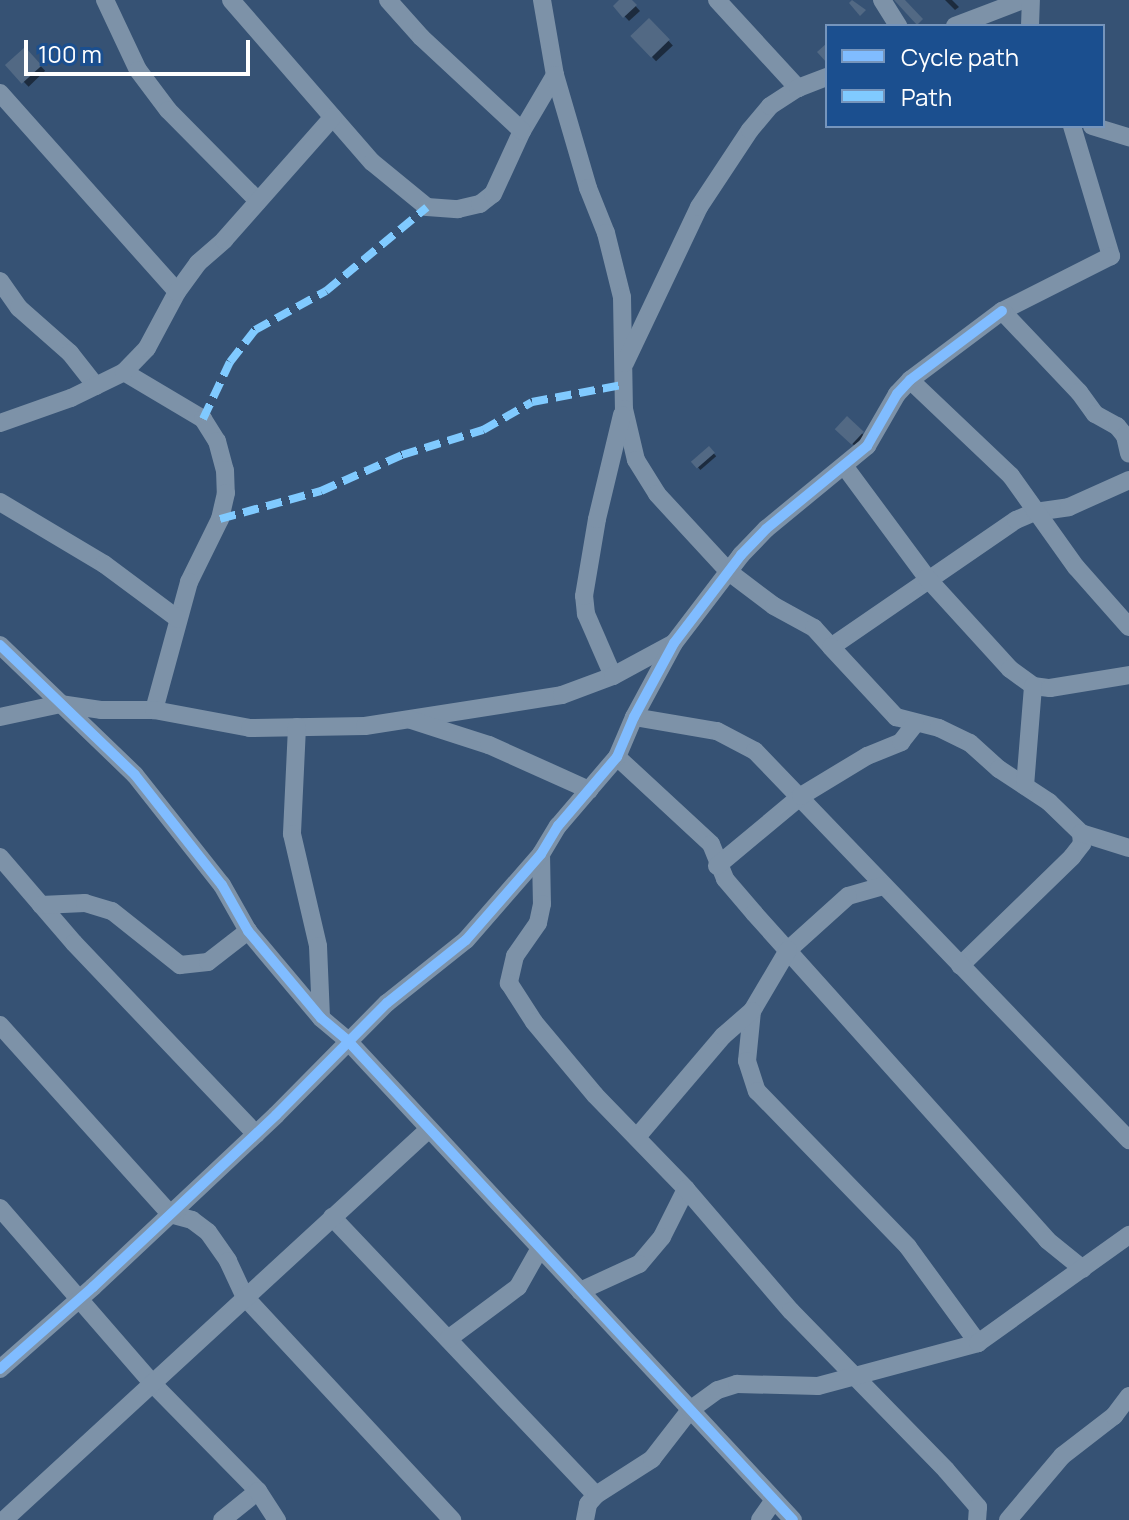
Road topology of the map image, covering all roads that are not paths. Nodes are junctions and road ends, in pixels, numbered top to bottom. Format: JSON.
{"nodes":[{"id":1,"x":105,"y":0,"type":"edge"},
{"id":2,"x":231,"y":0,"type":"edge"},
{"id":3,"x":388,"y":0,"type":"edge"},
{"id":4,"x":542,"y":0,"type":"edge"},
{"id":5,"x":717,"y":0,"type":"edge"},
{"id":6,"x":882,"y":0,"type":"edge"},
{"id":7,"x":1023,"y":0,"type":"edge"},
{"id":8,"x":1031,"y":0,"type":"edge"},
{"id":9,"x":897,"y":24,"type":"edge"},
{"id":10,"x":960,"y":24,"type":"edge"},
{"id":11,"x":1030,"y":24,"type":"edge"},
{"id":12,"x":555,"y":75,"type":"junction"},
{"id":13,"x":825,"y":78,"type":"edge"},
{"id":14,"x":798,"y":88,"type":"junction"},
{"id":15,"x":0,"y":93,"type":"edge"},
{"id":16,"x":333,"y":117,"type":"junction"},
{"id":17,"x":1073,"y":128,"type":"edge"},
{"id":18,"x":1099,"y":128,"type":"edge"},
{"id":19,"x":522,"y":131,"type":"junction"},
{"id":20,"x":1129,"y":137,"type":"edge"},
{"id":21,"x":258,"y":201,"type":"junction"},
{"id":22,"x":1120,"y":258,"type":"edge"},
{"id":23,"x":0,"y":281,"type":"edge"},
{"id":24,"x":177,"y":292,"type":"junction"},
{"id":25,"x":1002,"y":311,"type":"junction"},
{"id":26,"x":623,"y":365,"type":"junction"},
{"id":27,"x":124,"y":372,"type":"junction"},
{"id":28,"x":910,"y":380,"type":"junction"},
{"id":29,"x":96,"y":386,"type":"junction"},
{"id":30,"x":624,"y":409,"type":"junction"},
{"id":31,"x":0,"y":423,"type":"edge"},
{"id":32,"x":1129,"y":454,"type":"edge"},
{"id":33,"x":845,"y":467,"type":"junction"},
{"id":34,"x":1129,"y":480,"type":"edge"},
{"id":35,"x":0,"y":502,"type":"edge"},
{"id":36,"x":1035,"y":512,"type":"junction"},
{"id":37,"x":729,"y":572,"type":"junction"},
{"id":38,"x":927,"y":578,"type":"junction"},
{"id":39,"x":178,"y":619,"type":"junction"},
{"id":40,"x":1129,"y":627,"type":"edge"},
{"id":41,"x":674,"y":643,"type":"junction"},
{"id":42,"x":0,"y":645,"type":"edge"},
{"id":43,"x":831,"y":647,"type":"junction"},
{"id":44,"x":1129,"y":675,"type":"edge"},
{"id":45,"x":613,"y":676,"type":"junction"},
{"id":46,"x":1033,"y":686,"type":"junction"},
{"id":47,"x":60,"y":704,"type":"junction"},
{"id":48,"x":154,"y":710,"type":"junction"},
{"id":49,"x":0,"y":717,"type":"edge"},
{"id":50,"x":634,"y":717,"type":"junction"},
{"id":51,"x":408,"y":719,"type":"junction"},
{"id":52,"x":915,"y":724,"type":"junction"},
{"id":53,"x":297,"y":727,"type":"junction"},
{"id":54,"x":617,"y":757,"type":"junction"},
{"id":55,"x":1025,"y":786,"type":"junction"},
{"id":56,"x":589,"y":790,"type":"junction"},
{"id":57,"x":801,"y":796,"type":"junction"},
{"id":58,"x":1081,"y":833,"type":"junction"},
{"id":59,"x":1129,"y":848,"type":"edge"},
{"id":60,"x":541,"y":854,"type":"junction"},
{"id":61,"x":0,"y":857,"type":"edge"},
{"id":62,"x":717,"y":866,"type":"junction"},
{"id":63,"x":883,"y":886,"type":"junction"},
{"id":64,"x":41,"y":905,"type":"junction"},
{"id":65,"x":248,"y":931,"type":"junction"},
{"id":66,"x":788,"y":950,"type":"junction"},
{"id":67,"x":960,"y":966,"type":"junction"},
{"id":68,"x":752,"y":1011,"type":"junction"},
{"id":69,"x":321,"y":1018,"type":"junction"},
{"id":70,"x":0,"y":1025,"type":"edge"},
{"id":71,"x":347,"y":1040,"type":"junction"},
{"id":72,"x":429,"y":1129,"type":"junction"},
{"id":73,"x":256,"y":1134,"type":"junction"},
{"id":74,"x":637,"y":1137,"type":"junction"},
{"id":75,"x":1129,"y":1140,"type":"edge"},
{"id":76,"x":686,"y":1189,"type":"junction"},
{"id":77,"x":0,"y":1208,"type":"edge"},
{"id":78,"x":170,"y":1214,"type":"junction"},
{"id":79,"x":332,"y":1217,"type":"junction"},
{"id":80,"x":1129,"y":1235,"type":"edge"},
{"id":81,"x":540,"y":1248,"type":"junction"},
{"id":82,"x":1083,"y":1269,"type":"junction"},
{"id":83,"x":580,"y":1291,"type":"junction"},
{"id":84,"x":244,"y":1296,"type":"junction"},
{"id":85,"x":77,"y":1300,"type":"junction"},
{"id":86,"x":448,"y":1339,"type":"junction"},
{"id":87,"x":978,"y":1343,"type":"junction"},
{"id":88,"x":0,"y":1369,"type":"edge"},
{"id":89,"x":853,"y":1376,"type":"junction"},
{"id":90,"x":152,"y":1383,"type":"junction"},
{"id":91,"x":1129,"y":1396,"type":"edge"},
{"id":92,"x":690,"y":1410,"type":"junction"},
{"id":93,"x":258,"y":1491,"type":"junction"},
{"id":94,"x":596,"y":1495,"type":"junction"},
{"id":95,"x":774,"y":1500,"type":"junction"},
{"id":96,"x":981,"y":1518,"type":"edge"},
{"id":97,"x":4,"y":1520,"type":"edge"},
{"id":98,"x":222,"y":1520,"type":"edge"},
{"id":99,"x":277,"y":1520,"type":"edge"},
{"id":100,"x":452,"y":1520,"type":"edge"},
{"id":101,"x":585,"y":1520,"type":"edge"},
{"id":102,"x":760,"y":1520,"type":"edge"},
{"id":103,"x":793,"y":1520,"type":"edge"},
{"id":104,"x":1008,"y":1520,"type":"edge"}],
"edges":[{"from":1,"to":21,"type":"street"},
{"from":2,"to":16,"type":"street"},
{"from":3,"to":19,"type":"street"},
{"from":4,"to":12,"type":"street"},
{"from":5,"to":14,"type":"street"},
{"from":6,"to":9,"type":"street"},
{"from":7,"to":10,"type":"street"},
{"from":8,"to":11,"type":"street"},
{"from":12,"to":19,"type":"street"},
{"from":12,"to":26,"type":"street"},
{"from":13,"to":14,"type":"street"},
{"from":14,"to":26,"type":"street"},
{"from":15,"to":24,"type":"street"},
{"from":16,"to":19,"type":"street"},
{"from":16,"to":21,"type":"street"},
{"from":17,"to":22,"type":"street"},
{"from":18,"to":20,"type":"street"},
{"from":21,"to":24,"type":"street"},
{"from":22,"to":25,"type":"street"},
{"from":23,"to":29,"type":"street"},
{"from":24,"to":27,"type":"street"},
{"from":25,"to":28,"type":"street"},
{"from":25,"to":32,"type":"street"},
{"from":26,"to":30,"type":"street"},
{"from":27,"to":29,"type":"street"},
{"from":27,"to":39,"type":"street"},
{"from":28,"to":33,"type":"street"},
{"from":28,"to":36,"type":"street"},
{"from":29,"to":31,"type":"street"},
{"from":30,"to":37,"type":"street"},
{"from":30,"to":45,"type":"street"},
{"from":33,"to":37,"type":"street"},
{"from":33,"to":38,"type":"street"},
{"from":34,"to":36,"type":"street"},
{"from":35,"to":39,"type":"street"},
{"from":36,"to":38,"type":"street"},
{"from":36,"to":40,"type":"street"},
{"from":37,"to":41,"type":"street"},
{"from":37,"to":43,"type":"street"},
{"from":38,"to":43,"type":"street"},
{"from":38,"to":46,"type":"street"},
{"from":39,"to":48,"type":"street"},
{"from":41,"to":45,"type":"street"},
{"from":41,"to":50,"type":"street"},
{"from":42,"to":47,"type":"street"},
{"from":43,"to":52,"type":"street"},
{"from":44,"to":46,"type":"street"},
{"from":45,"to":51,"type":"street"},
{"from":46,"to":55,"type":"street"},
{"from":47,"to":48,"type":"street"},
{"from":47,"to":49,"type":"street"},
{"from":47,"to":65,"type":"street"},
{"from":48,"to":53,"type":"street"},
{"from":50,"to":54,"type":"street"},
{"from":50,"to":57,"type":"street"},
{"from":51,"to":53,"type":"street"},
{"from":51,"to":56,"type":"street"},
{"from":52,"to":55,"type":"street"},
{"from":52,"to":57,"type":"street"},
{"from":53,"to":69,"type":"street"},
{"from":54,"to":56,"type":"street"},
{"from":54,"to":62,"type":"street"},
{"from":55,"to":58,"type":"street"},
{"from":56,"to":60,"type":"street"},
{"from":57,"to":62,"type":"street"},
{"from":57,"to":63,"type":"street"},
{"from":58,"to":59,"type":"street"},
{"from":58,"to":67,"type":"street"},
{"from":60,"to":71,"type":"street"},
{"from":60,"to":74,"type":"street"},
{"from":61,"to":64,"type":"street"},
{"from":62,"to":66,"type":"street"},
{"from":63,"to":66,"type":"street"},
{"from":63,"to":67,"type":"street"},
{"from":64,"to":65,"type":"street"},
{"from":64,"to":73,"type":"street"},
{"from":65,"to":69,"type":"street"},
{"from":66,"to":68,"type":"street"},
{"from":66,"to":82,"type":"street"},
{"from":67,"to":75,"type":"street"},
{"from":68,"to":74,"type":"street"},
{"from":68,"to":87,"type":"street"},
{"from":69,"to":71,"type":"street"},
{"from":70,"to":78,"type":"street"},
{"from":71,"to":72,"type":"street"},
{"from":71,"to":73,"type":"street"},
{"from":72,"to":79,"type":"street"},
{"from":72,"to":81,"type":"street"},
{"from":73,"to":78,"type":"street"},
{"from":74,"to":76,"type":"street"},
{"from":76,"to":83,"type":"street"},
{"from":76,"to":89,"type":"street"},
{"from":77,"to":85,"type":"street"},
{"from":78,"to":84,"type":"street"},
{"from":78,"to":85,"type":"street"},
{"from":79,"to":84,"type":"street"},
{"from":79,"to":86,"type":"street"},
{"from":80,"to":82,"type":"street"},
{"from":81,"to":83,"type":"street"},
{"from":81,"to":86,"type":"street"},
{"from":82,"to":87,"type":"street"},
{"from":83,"to":92,"type":"street"},
{"from":84,"to":90,"type":"street"},
{"from":84,"to":100,"type":"street"},
{"from":85,"to":88,"type":"street"},
{"from":85,"to":90,"type":"street"},
{"from":86,"to":94,"type":"street"},
{"from":87,"to":89,"type":"street"},
{"from":89,"to":92,"type":"street"},
{"from":89,"to":96,"type":"street"},
{"from":90,"to":93,"type":"street"},
{"from":90,"to":97,"type":"street"},
{"from":91,"to":104,"type":"street"},
{"from":92,"to":94,"type":"street"},
{"from":92,"to":95,"type":"street"},
{"from":93,"to":98,"type":"street"},
{"from":93,"to":99,"type":"street"},
{"from":94,"to":101,"type":"street"},
{"from":95,"to":102,"type":"street"},
{"from":95,"to":103,"type":"street"}]}
